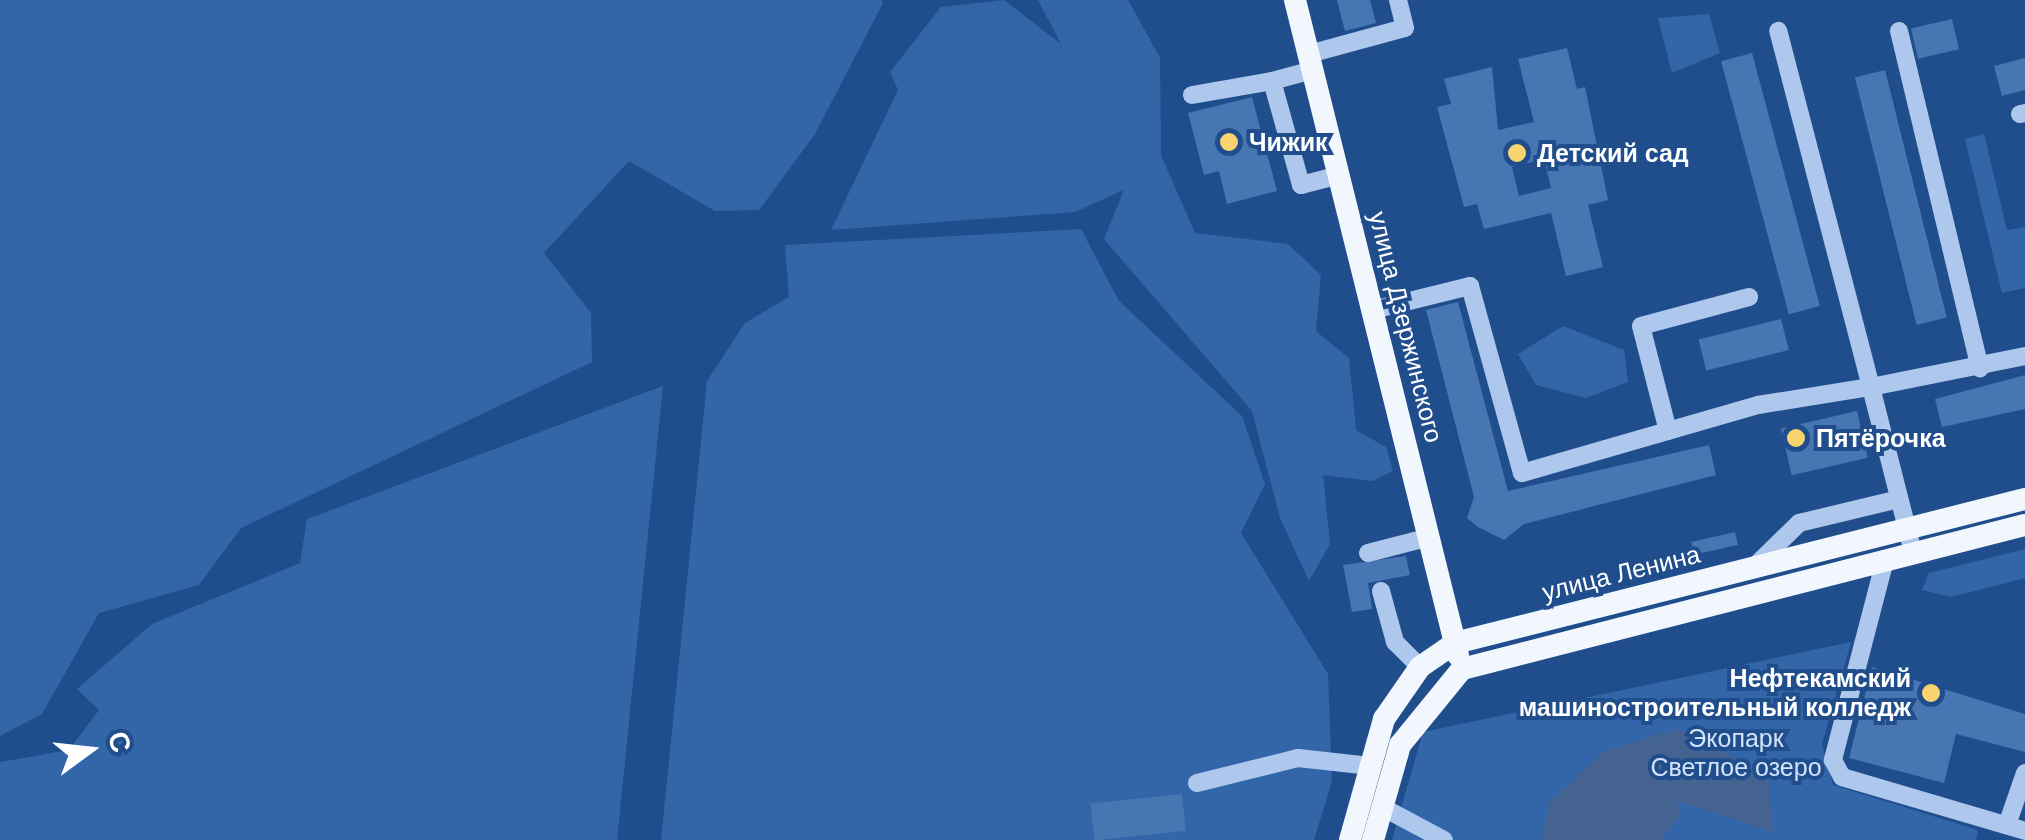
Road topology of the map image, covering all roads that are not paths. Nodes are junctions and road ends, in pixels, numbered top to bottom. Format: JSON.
{"nodes":[{"id":1,"x":1294,"y":0,"type":"edge"},
{"id":2,"x":1398,"y":0,"type":"edge"},
{"id":3,"x":1778,"y":30,"type":"dead end"},
{"id":4,"x":1899,"y":31,"type":"dead end"},
{"id":5,"x":1311,"y":62,"type":"junction"},
{"id":6,"x":1272,"y":81,"type":"junction"},
{"id":7,"x":1192,"y":95,"type":"dead end"},
{"id":8,"x":1340,"y":175,"type":"junction"},
{"id":9,"x":1748,"y":297,"type":"dead end"},
{"id":10,"x":1373,"y":310,"type":"junction"},
{"id":11,"x":2025,"y":356,"type":"edge"},
{"id":12,"x":1980,"y":368,"type":"junction"},
{"id":13,"x":1871,"y":387,"type":"junction"},
{"id":14,"x":1668,"y":431,"type":"junction"},
{"id":15,"x":1899,"y":499,"type":"junction"},
{"id":16,"x":2025,"y":499,"type":"edge"},
{"id":17,"x":2025,"y":525,"type":"edge"},
{"id":18,"x":1907,"y":529,"type":"junction"},
{"id":19,"x":1430,"y":538,"type":"junction"},
{"id":20,"x":1913,"y":552,"type":"junction"},
{"id":21,"x":1368,"y":554,"type":"dead end"},
{"id":22,"x":1885,"y":560,"type":"junction"},
{"id":23,"x":1754,"y":567,"type":"junction"},
{"id":24,"x":1381,"y":591,"type":"dead end"},
{"id":25,"x":1455,"y":642,"type":"junction"},
{"id":26,"x":1420,"y":667,"type":"junction"},
{"id":27,"x":1462,"y":668,"type":"junction"},
{"id":28,"x":1370,"y":766,"type":"junction"},
{"id":29,"x":2025,"y":772,"type":"edge"},
{"id":30,"x":1197,"y":783,"type":"dead end"},
{"id":31,"x":1382,"y":806,"type":"junction"},
{"id":32,"x":2016,"y":828,"type":"edge"},
{"id":33,"x":1350,"y":840,"type":"edge"},
{"id":34,"x":1373,"y":840,"type":"edge"},
{"id":35,"x":1444,"y":840,"type":"edge"}],
"edges":[{"from":1,"to":5,"type":"main road","name":"улица Дзержинского"},
{"from":2,"to":5,"type":"lane"},
{"from":3,"to":13,"type":"lane"},
{"from":4,"to":12,"type":"lane"},
{"from":5,"to":6,"type":"lane"},
{"from":5,"to":8,"type":"main road","name":"улица Дзержинского"},
{"from":6,"to":7,"type":"lane"},
{"from":6,"to":8,"type":"lane"},
{"from":8,"to":10,"type":"main road","name":"улица Дзержинского"},
{"from":9,"to":14,"type":"lane"},
{"from":10,"to":14,"type":"lane"},
{"from":10,"to":19,"type":"main road","name":"улица Дзержинского"},
{"from":11,"to":12,"type":"lane"},
{"from":12,"to":13,"type":"lane"},
{"from":13,"to":14,"type":"lane"},
{"from":13,"to":15,"type":"lane"},
{"from":15,"to":18,"type":"lane"},
{"from":15,"to":23,"type":"lane"},
{"from":16,"to":18,"type":"main road","name":"улица Ленина"},
{"from":17,"to":20,"type":"main road"},
{"from":18,"to":20,"type":"lane"},
{"from":18,"to":23,"type":"main road","name":"улица Ленина"},
{"from":19,"to":21,"type":"lane"},
{"from":19,"to":25,"type":"main road","name":"улица Дзержинского"},
{"from":20,"to":22,"type":"main road"},
{"from":22,"to":27,"type":"main road"},
{"from":22,"to":32,"type":"lane"},
{"from":23,"to":25,"type":"main road","name":"улица Ленина"},
{"from":24,"to":26,"type":"lane"},
{"from":25,"to":26,"type":"main road","name":"улица Ленина"},
{"from":25,"to":27,"type":"main road","name":"улица Дзержинского"},
{"from":26,"to":28,"type":"main road","name":"улица Ленина"},
{"from":27,"to":31,"type":"main road"},
{"from":28,"to":30,"type":"lane"},
{"from":28,"to":33,"type":"main road","name":"улица Ленина"},
{"from":29,"to":32,"type":"lane"},
{"from":31,"to":34,"type":"main road"},
{"from":31,"to":35,"type":"lane"}]}
